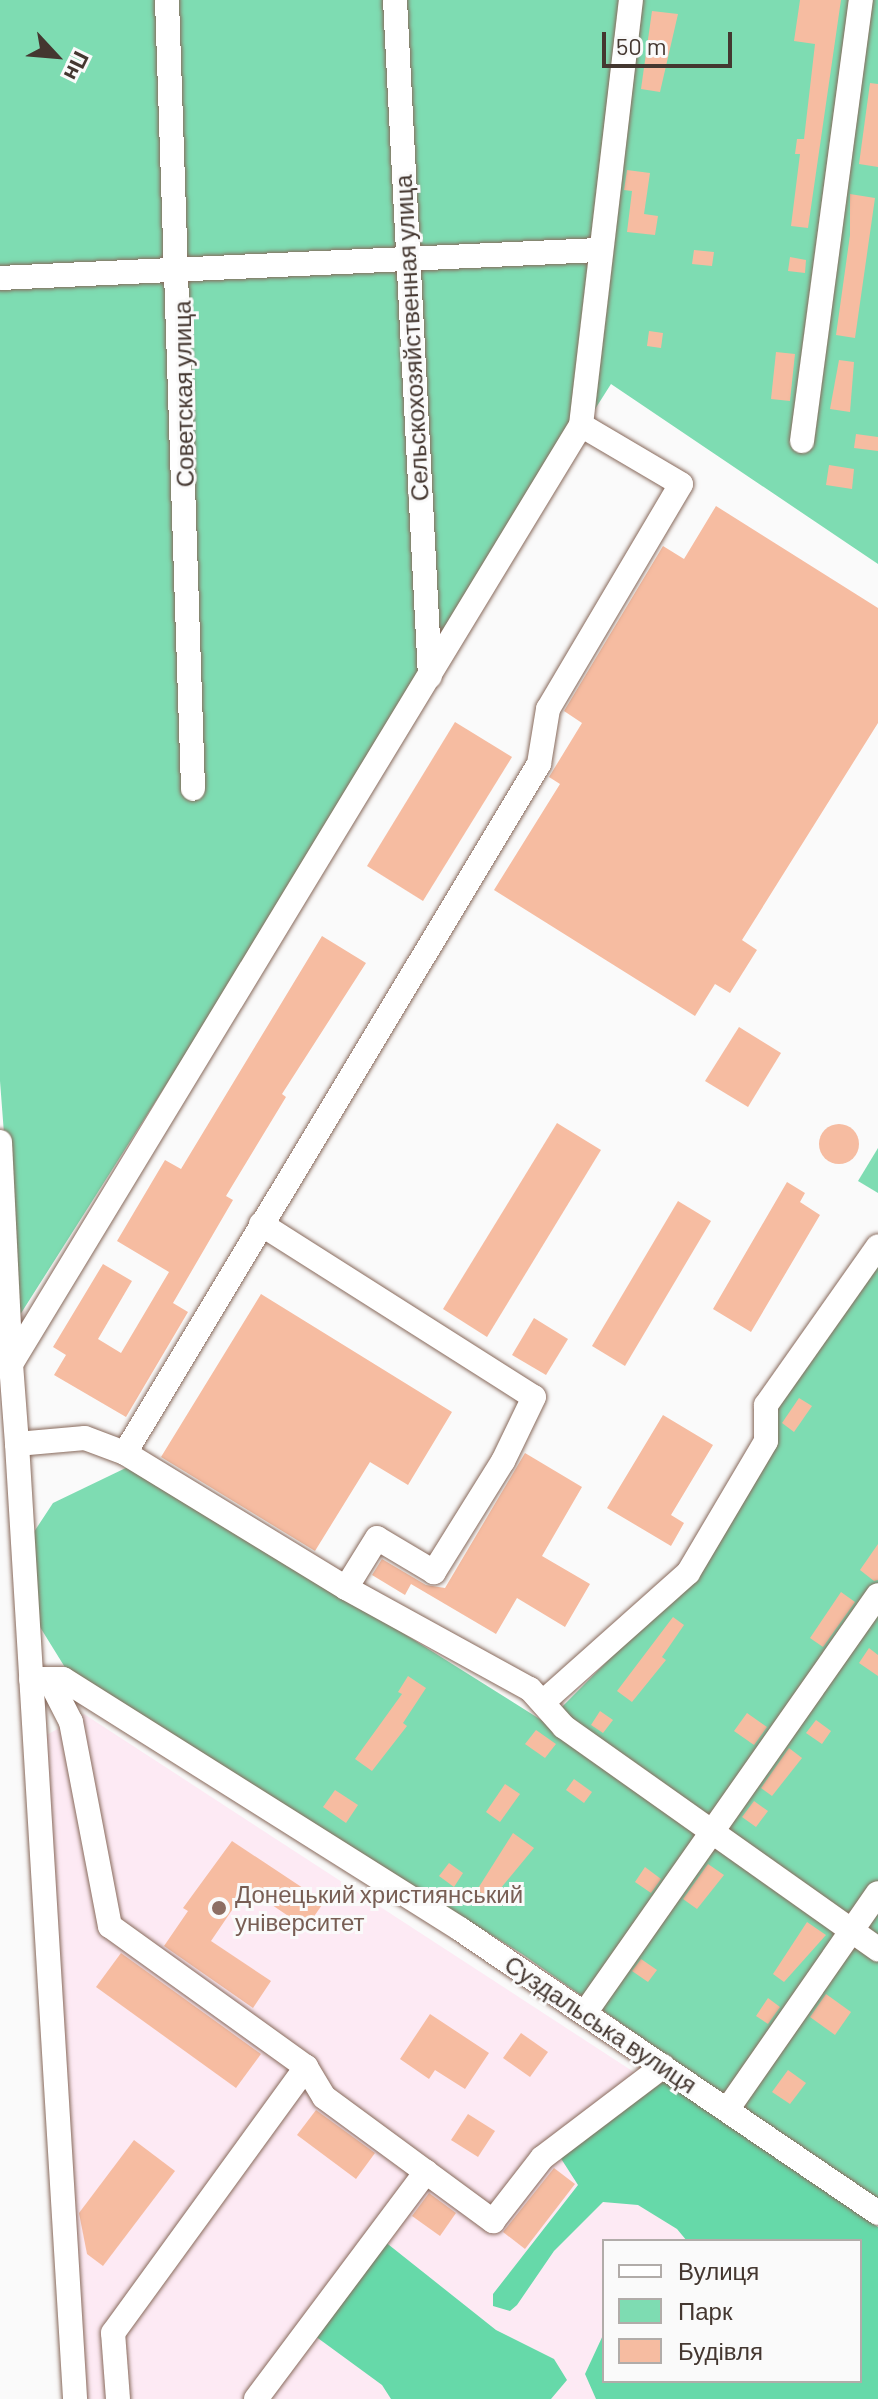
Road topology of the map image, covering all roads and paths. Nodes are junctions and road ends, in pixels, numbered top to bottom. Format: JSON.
{"nodes":[{"id":1,"x":167,"y":0,"type":"edge"},
{"id":2,"x":395,"y":0,"type":"edge"},
{"id":3,"x":631,"y":0,"type":"edge"},
{"id":4,"x":861,"y":0,"type":"edge"},
{"id":5,"x":599,"y":250,"type":"junction"},
{"id":6,"x":406,"y":259,"type":"junction"},
{"id":7,"x":179,"y":269,"type":"junction"},
{"id":8,"x":0,"y":278,"type":"edge"},
{"id":9,"x":581,"y":425,"type":"junction"},
{"id":10,"x":802,"y":441,"type":"dead end"},
{"id":11,"x":430,"y":676,"type":"junction"},
{"id":12,"x":193,"y":789,"type":"dead end"},
{"id":13,"x":0,"y":1142,"type":"edge"},
{"id":14,"x":261,"y":1224,"type":"junction"},
{"id":15,"x":878,"y":1246,"type":"edge"},
{"id":16,"x":6,"y":1365,"type":"edge"},
{"id":17,"x":17,"y":1444,"type":"junction"},
{"id":18,"x":125,"y":1453,"type":"junction"},
{"id":19,"x":346,"y":1588,"type":"junction"},
{"id":20,"x":878,"y":1595,"type":"edge"},
{"id":21,"x":40,"y":1679,"type":"junction"},
{"id":22,"x":543,"y":1702,"type":"junction"},
{"id":23,"x":713,"y":1833,"type":"junction"},
{"id":24,"x":878,"y":1893,"type":"edge"},
{"id":25,"x":852,"y":1931,"type":"junction"},
{"id":26,"x":878,"y":1949,"type":"edge"},
{"id":27,"x":585,"y":2013,"type":"junction"},
{"id":28,"x":663,"y":2066,"type":"junction"},
{"id":29,"x":306,"y":2067,"type":"junction"},
{"id":30,"x":727,"y":2110,"type":"junction"},
{"id":31,"x":426,"y":2172,"type":"junction"},
{"id":32,"x":875,"y":2204,"type":"edge"},
{"id":33,"x":75,"y":2399,"type":"edge"},
{"id":34,"x":118,"y":2399,"type":"edge"},
{"id":35,"x":256,"y":2399,"type":"edge"}],
"edges":[{"from":1,"to":7,"type":"street","name":"Советская улица"},
{"from":2,"to":6,"type":"street","name":"Сельскохозяйственная улица"},
{"from":3,"to":5,"type":"street"},
{"from":4,"to":10,"type":"street"},
{"from":5,"to":6,"type":"street"},
{"from":5,"to":9,"type":"street"},
{"from":6,"to":7,"type":"street"},
{"from":6,"to":11,"type":"street","name":"Сельскохозяйственная улица"},
{"from":7,"to":8,"type":"street"},
{"from":7,"to":12,"type":"street","name":"Советская улица"},
{"from":9,"to":11,"type":"street"},
{"from":9,"to":14,"type":"street"},
{"from":11,"to":16,"type":"street"},
{"from":13,"to":16,"type":"street"},
{"from":14,"to":18,"type":"street"},
{"from":14,"to":19,"type":"street"},
{"from":15,"to":22,"type":"street"},
{"from":16,"to":17,"type":"street"},
{"from":17,"to":18,"type":"street"},
{"from":17,"to":21,"type":"street"},
{"from":18,"to":19,"type":"street"},
{"from":19,"to":22,"type":"street"},
{"from":20,"to":23,"type":"street"},
{"from":21,"to":27,"type":"street","name":"Суздальська вулиця"},
{"from":21,"to":29,"type":"street"},
{"from":21,"to":33,"type":"street"},
{"from":22,"to":23,"type":"street"},
{"from":23,"to":25,"type":"street"},
{"from":23,"to":27,"type":"street"},
{"from":24,"to":25,"type":"street"},
{"from":25,"to":26,"type":"street"},
{"from":25,"to":30,"type":"street"},
{"from":27,"to":28,"type":"street","name":"Суздальська вулиця"},
{"from":28,"to":30,"type":"street","name":"Суздальська вулиця"},
{"from":28,"to":31,"type":"street"},
{"from":29,"to":31,"type":"street"},
{"from":29,"to":34,"type":"street"},
{"from":30,"to":32,"type":"street","name":"Суздальська вулиця"},
{"from":31,"to":35,"type":"street"}]}
